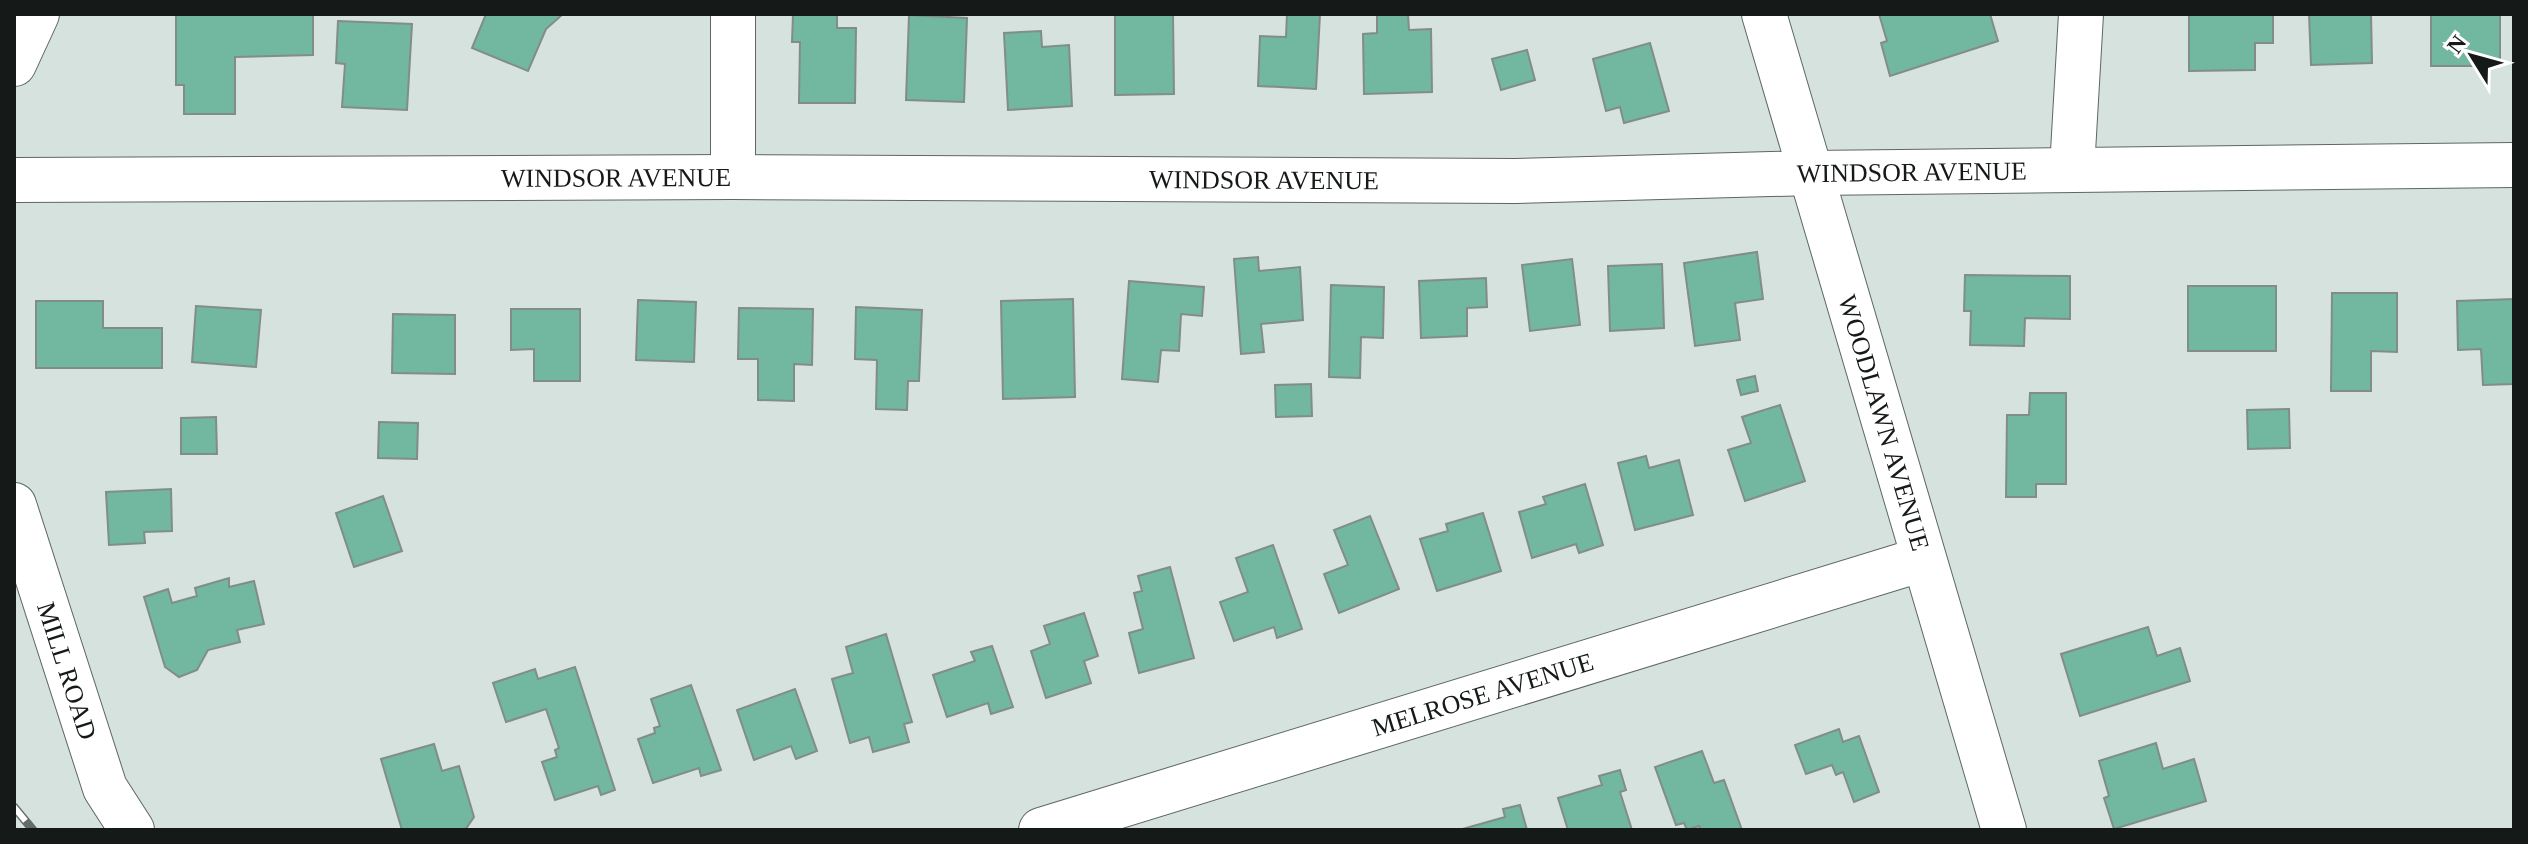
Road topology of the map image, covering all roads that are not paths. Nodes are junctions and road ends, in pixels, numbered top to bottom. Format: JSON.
{"nodes":[{"id":1,"x":37,"y":14,"type":"edge"},
{"id":2,"x":733,"y":14,"type":"edge"},
{"id":3,"x":1764,"y":14,"type":"edge"},
{"id":4,"x":2081,"y":14,"type":"edge"},
{"id":5,"x":14,"y":64,"type":"edge"},
{"id":6,"x":2514,"y":165,"type":"edge"},
{"id":7,"x":2072,"y":169,"type":"junction"},
{"id":8,"x":1811,"y":173,"type":"junction"},
{"id":9,"x":733,"y":177,"type":"junction"},
{"id":10,"x":14,"y":180,"type":"edge"},
{"id":11,"x":14,"y":505,"type":"edge"},
{"id":12,"x":1923,"y":559,"type":"junction"},
{"id":13,"x":132,"y":830,"type":"edge"},
{"id":14,"x":1041,"y":830,"type":"edge"},
{"id":15,"x":2004,"y":830,"type":"edge"}],
"edges":[{"from":1,"to":5,"type":"street"},
{"from":2,"to":9,"type":"street"},
{"from":3,"to":8,"type":"street","name":"WOODLAWN AVENUE"},
{"from":4,"to":7,"type":"street"},
{"from":6,"to":7,"type":"street","name":"WINDSOR AVENUE"},
{"from":7,"to":8,"type":"street","name":"WINDSOR AVENUE"},
{"from":8,"to":9,"type":"street","name":"WINDSOR AVENUE"},
{"from":8,"to":12,"type":"street","name":"WOODLAWN AVENUE"},
{"from":9,"to":10,"type":"street","name":"WINDSOR AVENUE"},
{"from":11,"to":13,"type":"street","name":"MILL ROAD"},
{"from":12,"to":14,"type":"street","name":"MELROSE AVENUE"},
{"from":12,"to":15,"type":"street","name":"WOODLAWN AVENUE"}]}
